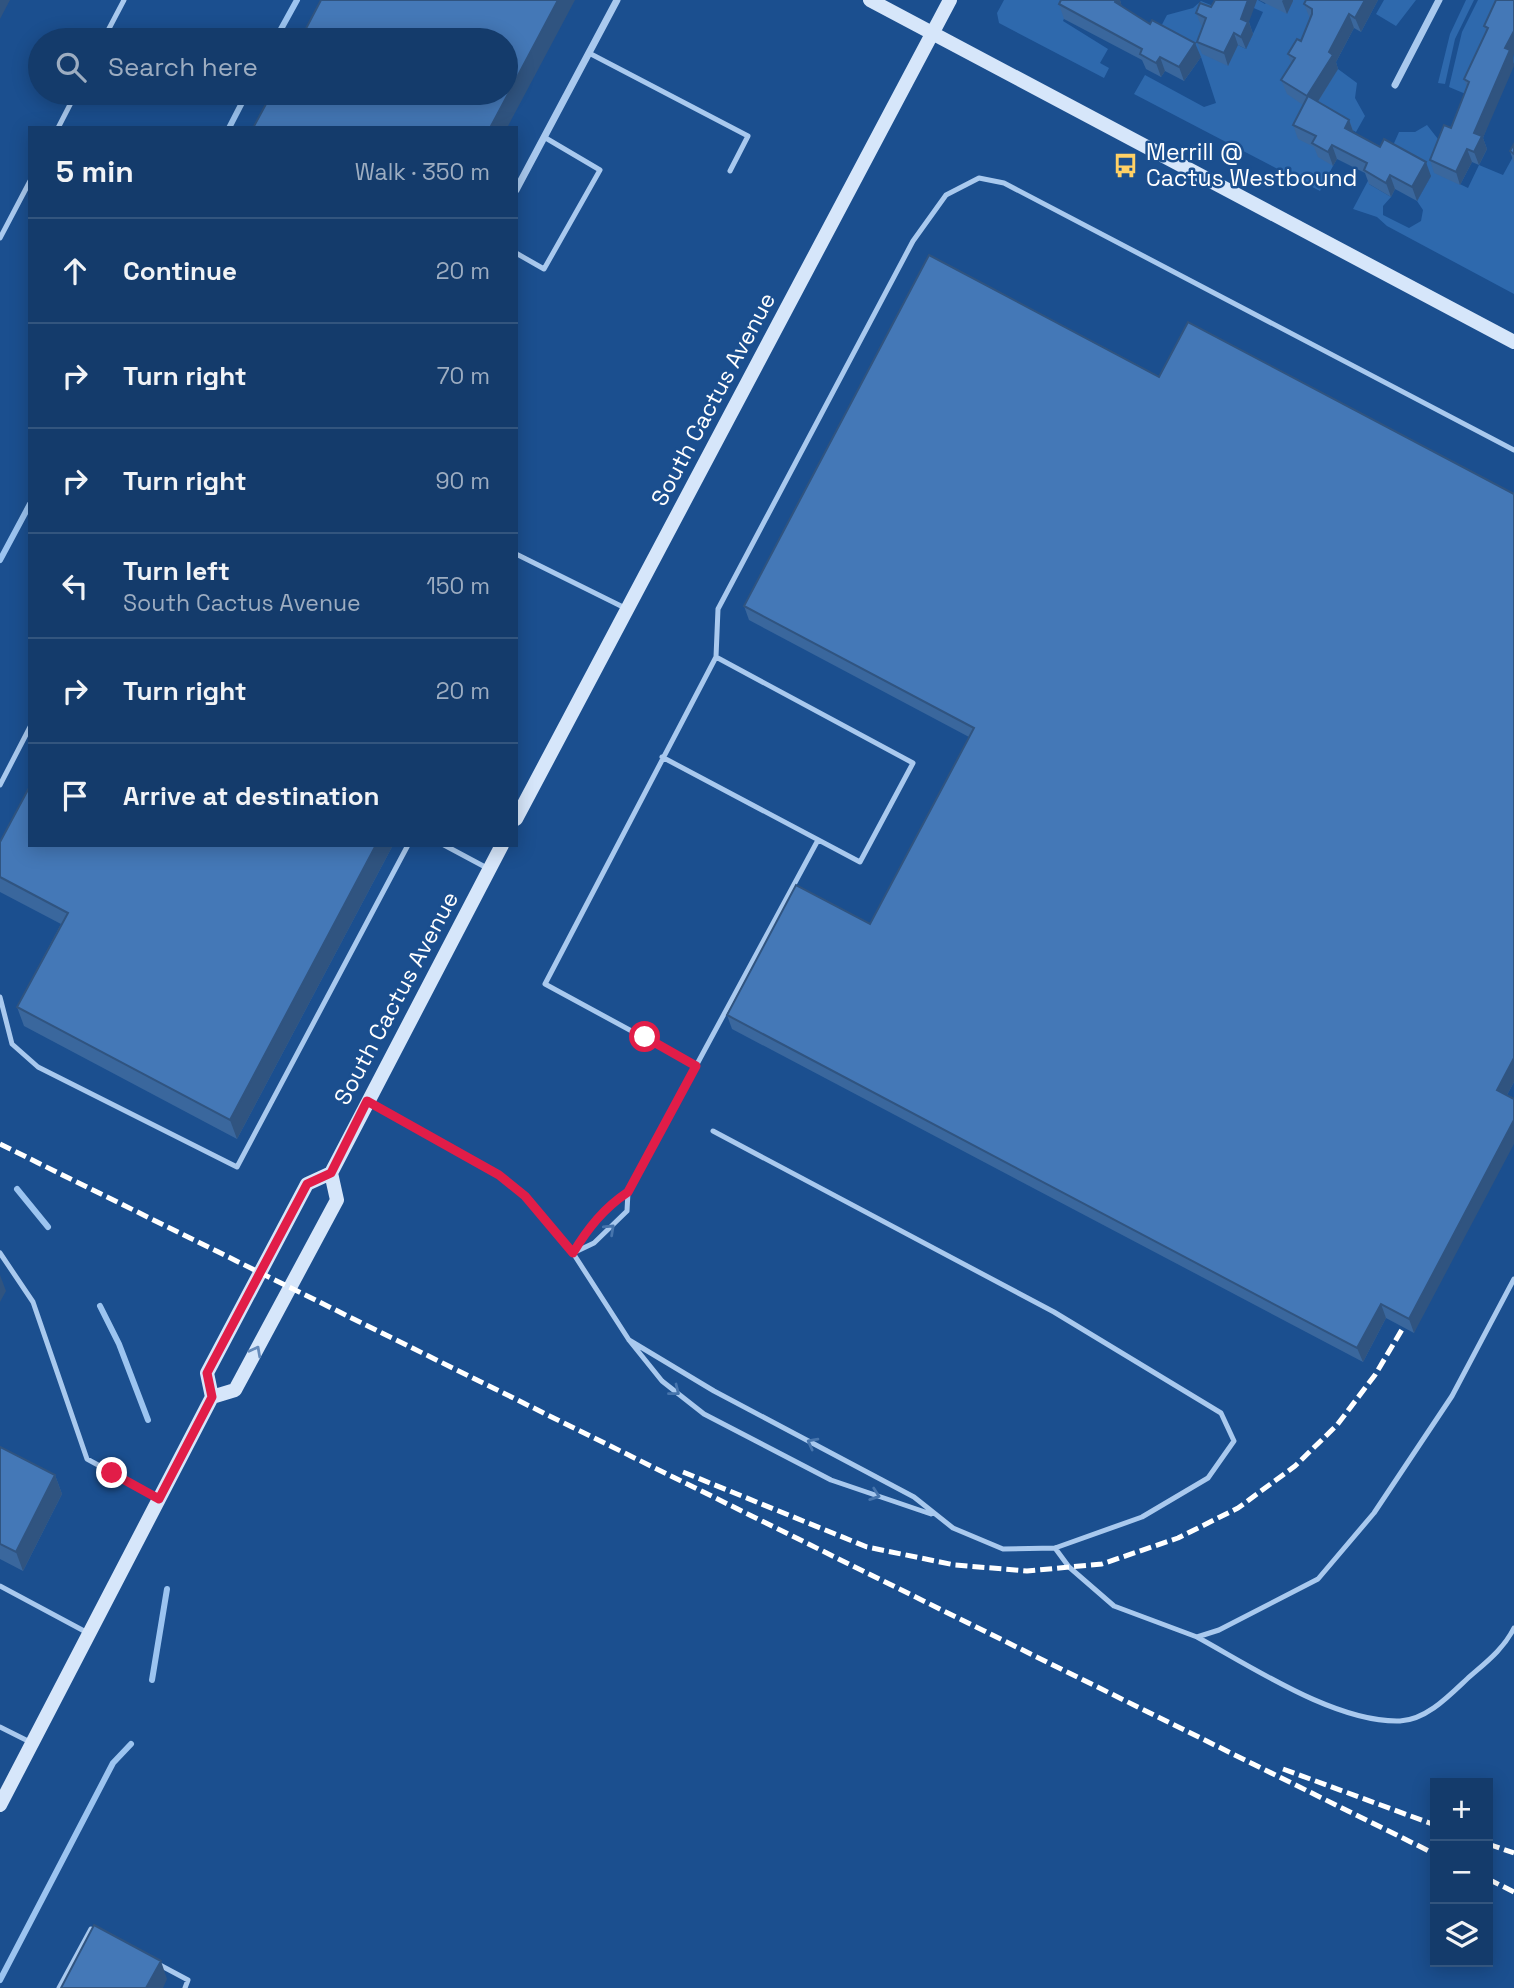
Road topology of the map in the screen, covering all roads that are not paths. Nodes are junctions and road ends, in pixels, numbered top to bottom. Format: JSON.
{"nodes":[{"id":1,"x":124,"y":0,"type":"edge"},
{"id":2,"x":617,"y":0,"type":"edge"},
{"id":3,"x":870,"y":0,"type":"edge"},
{"id":4,"x":950,"y":0,"type":"edge"},
{"id":5,"x":1439,"y":0,"type":"edge"},
{"id":6,"x":109,"y":28,"type":"edge"},
{"id":7,"x":932,"y":33,"type":"junction"},
{"id":8,"x":589,"y":53,"type":"junction"},
{"id":9,"x":1395,"y":85,"type":"dead end"},
{"id":10,"x":70,"y":105,"type":"edge"},
{"id":11,"x":59,"y":126,"type":"edge"},
{"id":12,"x":544,"y":137,"type":"junction"},
{"id":13,"x":730,"y":171,"type":"dead end"},
{"id":14,"x":28,"y":185,"type":"edge"},
{"id":15,"x":518,"y":186,"type":"edge"},
{"id":16,"x":0,"y":238,"type":"edge"},
{"id":17,"x":518,"y":254,"type":"edge"},
{"id":18,"x":1514,"y":342,"type":"edge"},
{"id":19,"x":1514,"y":450,"type":"edge"},
{"id":20,"x":518,"y":555,"type":"edge"},
{"id":21,"x":627,"y":609,"type":"junction"},
{"id":22,"x":716,"y":657,"type":"junction"},
{"id":23,"x":28,"y":731,"type":"edge"},
{"id":24,"x":662,"y":757,"type":"junction"},
{"id":25,"x":0,"y":785,"type":"edge"},
{"id":26,"x":520,"y":804,"type":"edge"},
{"id":27,"x":818,"y":840,"type":"junction"},
{"id":28,"x":407,"y":847,"type":"edge"},
{"id":29,"x":448,"y":847,"type":"edge"},
{"id":30,"x":501,"y":847,"type":"edge"},
{"id":31,"x":489,"y":870,"type":"junction"},
{"id":32,"x":0,"y":997,"type":"edge"},
{"id":33,"x":696,"y":1066,"type":"junction"},
{"id":34,"x":367,"y":1101,"type":"junction"},
{"id":35,"x":713,"y":1131,"type":"dead end"},
{"id":36,"x":331,"y":1173,"type":"junction"},
{"id":37,"x":628,"y":1192,"type":"junction"},
{"id":38,"x":0,"y":1253,"type":"edge"},
{"id":39,"x":573,"y":1253,"type":"junction"},
{"id":40,"x":1514,"y":1279,"type":"edge"},
{"id":41,"x":629,"y":1340,"type":"junction"},
{"id":42,"x":212,"y":1397,"type":"junction"},
{"id":43,"x":159,"y":1499,"type":"junction"},
{"id":44,"x":933,"y":1515,"type":"junction"},
{"id":45,"x":1055,"y":1548,"type":"junction"},
{"id":46,"x":0,"y":1586,"type":"edge"},
{"id":47,"x":1514,"y":1628,"type":"edge"},
{"id":48,"x":89,"y":1634,"type":"junction"},
{"id":49,"x":1197,"y":1637,"type":"junction"},
{"id":50,"x":0,"y":1727,"type":"edge"},
{"id":51,"x":33,"y":1743,"type":"junction"},
{"id":52,"x":0,"y":1805,"type":"edge"},
{"id":53,"x":103,"y":1935,"type":"edge"},
{"id":54,"x":151,"y":1961,"type":"edge"},
{"id":55,"x":59,"y":1988,"type":"edge"},
{"id":56,"x":186,"y":1988,"type":"edge"}],
"edges":[{"from":1,"to":6,"type":"lane"},
{"from":2,"to":8,"type":"street"},
{"from":3,"to":7,"type":"main road"},
{"from":4,"to":7,"type":"main road","name":"South Cactus Avenue"},
{"from":5,"to":9,"type":"street"},
{"from":7,"to":18,"type":"main road"},
{"from":7,"to":21,"type":"main road","name":"South Cactus Avenue"},
{"from":8,"to":12,"type":"street"},
{"from":8,"to":13,"type":"lane"},
{"from":10,"to":11,"type":"lane"},
{"from":12,"to":15,"type":"street"},
{"from":12,"to":17,"type":"lane"},
{"from":14,"to":16,"type":"lane"},
{"from":19,"to":22,"type":"lane"},
{"from":20,"to":21,"type":"lane"},
{"from":21,"to":26,"type":"main road","name":"South Cactus Avenue"},
{"from":22,"to":24,"type":"lane"},
{"from":22,"to":27,"type":"lane"},
{"from":23,"to":25,"type":"lane"},
{"from":24,"to":27,"type":"lane"},
{"from":24,"to":33,"type":"lane"},
{"from":27,"to":33,"type":"lane"},
{"from":28,"to":32,"type":"lane"},
{"from":29,"to":31,"type":"lane"},
{"from":30,"to":31,"type":"main road","name":"South Cactus Avenue"},
{"from":31,"to":34,"type":"main road","name":"South Cactus Avenue"},
{"from":33,"to":37,"type":"lane"},
{"from":34,"to":36,"type":"main road","name":"South Cactus Avenue"},
{"from":34,"to":39,"type":"lane"},
{"from":35,"to":45,"type":"lane"},
{"from":36,"to":42,"type":"main road"},
{"from":42,"to":36,"type":"main road","one_way":true},
{"from":37,"to":39,"type":"lane"},
{"from":39,"to":37,"type":"lane","one_way":true},
{"from":38,"to":43,"type":"lane"},
{"from":39,"to":41,"type":"lane"},
{"from":40,"to":49,"type":"lane"},
{"from":44,"to":41,"type":"lane","one_way":true},
{"from":41,"to":44,"type":"lane","one_way":true},
{"from":42,"to":43,"type":"main road"},
{"from":43,"to":48,"type":"main road"},
{"from":44,"to":45,"type":"lane"},
{"from":45,"to":49,"type":"lane"},
{"from":46,"to":48,"type":"lane"},
{"from":47,"to":49,"type":"lane"},
{"from":48,"to":51,"type":"main road"},
{"from":50,"to":51,"type":"lane"},
{"from":51,"to":52,"type":"main road"},
{"from":53,"to":55,"type":"lane"},
{"from":54,"to":56,"type":"lane"}]}
